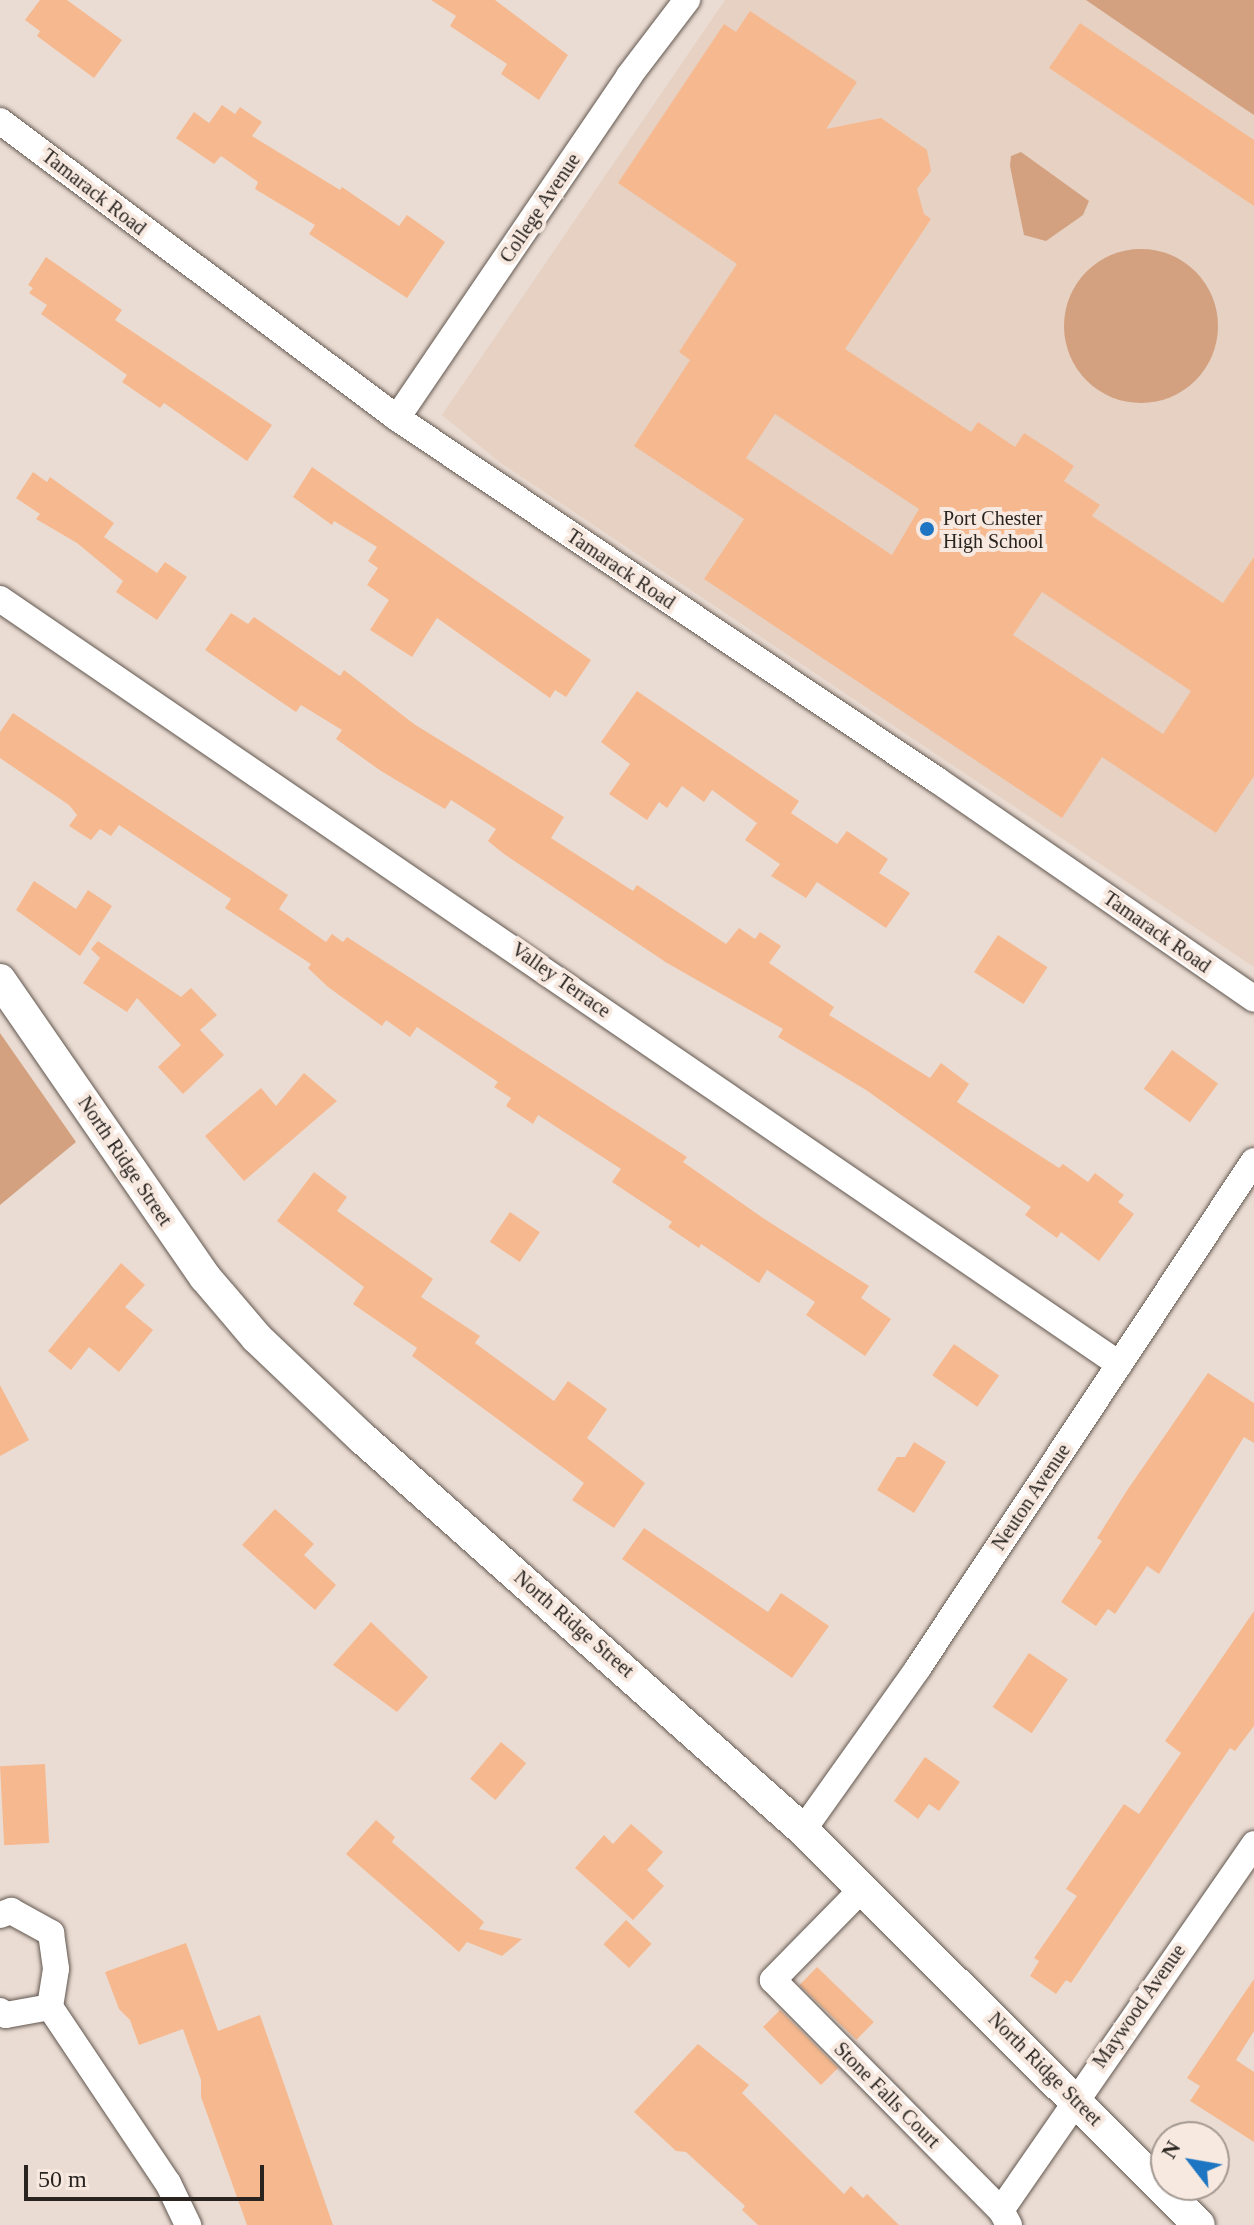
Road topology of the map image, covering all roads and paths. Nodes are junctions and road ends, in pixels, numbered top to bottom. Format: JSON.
{"nodes":[{"id":1,"x":687,"y":0,"type":"edge"},
{"id":2,"x":0,"y":121,"type":"edge"},
{"id":3,"x":397,"y":418,"type":"junction"},
{"id":4,"x":0,"y":599,"type":"edge"},
{"id":5,"x":0,"y":980,"type":"edge"},
{"id":6,"x":1254,"y":999,"type":"edge"},
{"id":7,"x":1254,"y":1161,"type":"edge"},
{"id":8,"x":1119,"y":1364,"type":"junction"},
{"id":9,"x":803,"y":1830,"type":"junction"},
{"id":10,"x":1254,"y":1844,"type":"edge"},
{"id":11,"x":863,"y":1888,"type":"junction"},
{"id":12,"x":0,"y":1915,"type":"edge"},
{"id":13,"x":50,"y":2007,"type":"junction"},
{"id":14,"x":0,"y":2011,"type":"edge"},
{"id":15,"x":1074,"y":2098,"type":"junction"},
{"id":16,"x":1005,"y":2218,"type":"edge"},
{"id":17,"x":188,"y":2225,"type":"edge"},
{"id":18,"x":1199,"y":2225,"type":"edge"}],
"edges":[{"from":1,"to":3,"type":"street","name":"College Avenue"},
{"from":2,"to":3,"type":"street","name":"Tamarack Road"},
{"from":3,"to":6,"type":"street","name":"Tamarack Road"},
{"from":4,"to":8,"type":"street","name":"Valley Terrace"},
{"from":5,"to":9,"type":"street","name":"North Ridge Street"},
{"from":7,"to":8,"type":"street","name":"Neuton Avenue"},
{"from":8,"to":9,"type":"street","name":"Neuton Avenue"},
{"from":9,"to":11,"type":"street","name":"North Ridge Street"},
{"from":10,"to":15,"type":"street","name":"Maywood Avenue"},
{"from":11,"to":15,"type":"street","name":"North Ridge Street"},
{"from":11,"to":16,"type":"street","name":"Stone Falls Court"},
{"from":12,"to":13,"type":"street"},
{"from":13,"to":14,"type":"street"},
{"from":13,"to":17,"type":"street"},
{"from":15,"to":16,"type":"street","name":"Maywood Avenue"},
{"from":15,"to":18,"type":"street","name":"North Ridge Street"}]}
